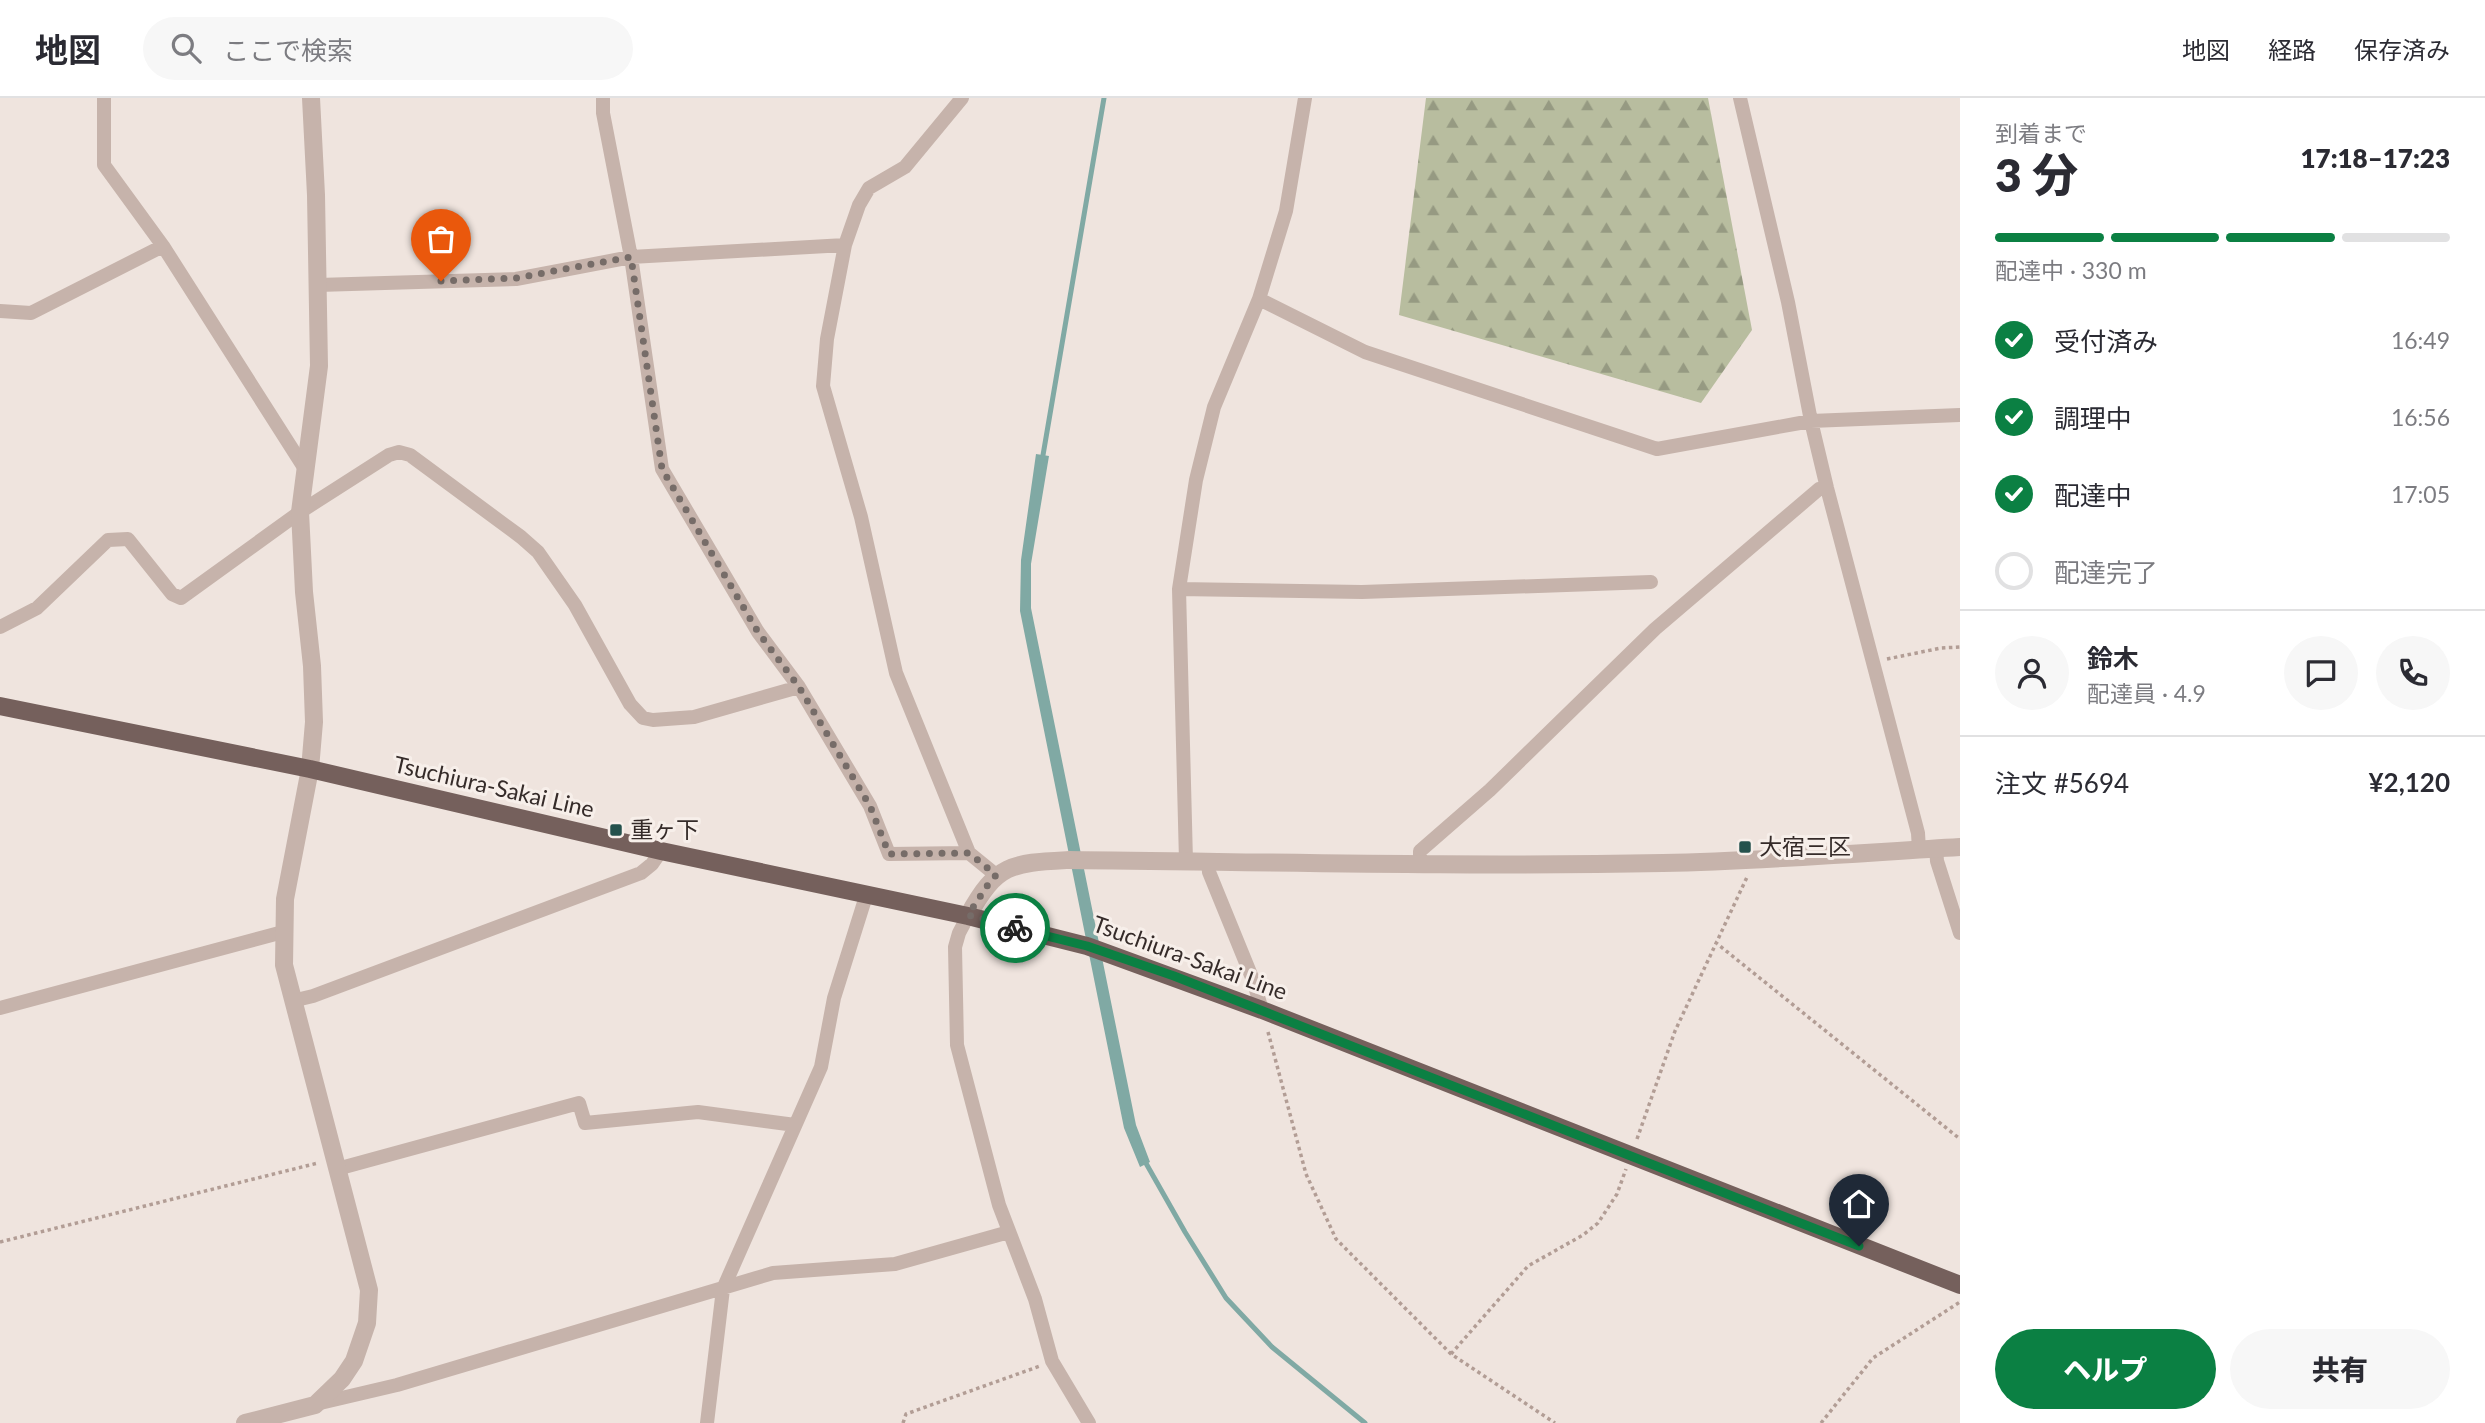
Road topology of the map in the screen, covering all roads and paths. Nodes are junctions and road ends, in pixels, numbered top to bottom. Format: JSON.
{"nodes":[{"id":1,"x":104,"y":98,"type":"edge"},
{"id":2,"x":311,"y":98,"type":"edge"},
{"id":3,"x":603,"y":98,"type":"edge"},
{"id":4,"x":962,"y":98,"type":"edge"},
{"id":5,"x":1305,"y":98,"type":"edge"},
{"id":6,"x":1740,"y":98,"type":"edge"},
{"id":7,"x":845,"y":245,"type":"junction"},
{"id":8,"x":163,"y":246,"type":"junction"},
{"id":9,"x":631,"y":257,"type":"junction"},
{"id":10,"x":317,"y":285,"type":"junction"},
{"id":11,"x":1259,"y":299,"type":"junction"},
{"id":12,"x":0,"y":311,"type":"edge"},
{"id":13,"x":1960,"y":415,"type":"edge"},
{"id":14,"x":1811,"y":421,"type":"junction"},
{"id":15,"x":304,"y":468,"type":"junction"},
{"id":16,"x":1827,"y":488,"type":"junction"},
{"id":17,"x":300,"y":512,"type":"junction"},
{"id":18,"x":1651,"y":582,"type":"dead end"},
{"id":19,"x":1180,"y":589,"type":"junction"},
{"id":20,"x":0,"y":627,"type":"edge"},
{"id":21,"x":1960,"y":647,"type":"edge"},
{"id":22,"x":1871,"y":663,"type":"junction"},
{"id":23,"x":799,"y":687,"type":"junction"},
{"id":24,"x":0,"y":706,"type":"edge"},
{"id":25,"x":310,"y":769,"type":"junction"},
{"id":26,"x":1960,"y":847,"type":"edge"},
{"id":27,"x":1928,"y":849,"type":"junction"},
{"id":28,"x":661,"y":850,"type":"junction"},
{"id":29,"x":969,"y":853,"type":"junction"},
{"id":30,"x":1748,"y":860,"type":"junction"},
{"id":31,"x":1186,"y":861,"type":"junction"},
{"id":32,"x":1208,"y":861,"type":"junction"},
{"id":33,"x":1420,"y":863,"type":"junction"},
{"id":34,"x":996,"y":875,"type":"junction"},
{"id":35,"x":866,"y":896,"type":"junction"},
{"id":36,"x":968,"y":915,"type":"junction"},
{"id":37,"x":283,"y":932,"type":"junction"},
{"id":38,"x":1960,"y":933,"type":"edge"},
{"id":39,"x":1715,"y":942,"type":"junction"},
{"id":40,"x":292,"y":1001,"type":"junction"},
{"id":41,"x":0,"y":1007,"type":"edge"},
{"id":42,"x":1262,"y":1010,"type":"junction"},
{"id":43,"x":795,"y":1125,"type":"junction"},
{"id":44,"x":1960,"y":1139,"type":"edge"},
{"id":45,"x":1631,"y":1156,"type":"junction"},
{"id":46,"x":335,"y":1164,"type":"junction"},
{"id":47,"x":1009,"y":1232,"type":"junction"},
{"id":48,"x":0,"y":1242,"type":"edge"},
{"id":49,"x":1960,"y":1285,"type":"edge"},
{"id":50,"x":723,"y":1289,"type":"junction"},
{"id":51,"x":1960,"y":1302,"type":"edge"},
{"id":52,"x":1451,"y":1354,"type":"junction"},
{"id":53,"x":1052,"y":1361,"type":"junction"},
{"id":54,"x":314,"y":1405,"type":"junction"},
{"id":55,"x":245,"y":1423,"type":"edge"},
{"id":56,"x":707,"y":1423,"type":"edge"},
{"id":57,"x":903,"y":1423,"type":"edge"},
{"id":58,"x":1088,"y":1423,"type":"edge"},
{"id":59,"x":1555,"y":1423,"type":"edge"},
{"id":60,"x":1821,"y":1423,"type":"edge"}],
"edges":[{"from":1,"to":8,"type":"street"},
{"from":2,"to":10,"type":"street"},
{"from":3,"to":9,"type":"street"},
{"from":4,"to":7,"type":"street"},
{"from":5,"to":11,"type":"street"},
{"from":6,"to":14,"type":"street"},
{"from":7,"to":9,"type":"street"},
{"from":7,"to":29,"type":"street"},
{"from":8,"to":12,"type":"street"},
{"from":8,"to":15,"type":"street"},
{"from":9,"to":10,"type":"street"},
{"from":9,"to":23,"type":"street"},
{"from":10,"to":15,"type":"street"},
{"from":11,"to":14,"type":"street"},
{"from":11,"to":19,"type":"street"},
{"from":13,"to":14,"type":"street"},
{"from":14,"to":16,"type":"street"},
{"from":15,"to":17,"type":"street"},
{"from":16,"to":22,"type":"street"},
{"from":16,"to":33,"type":"street"},
{"from":17,"to":20,"type":"street"},
{"from":17,"to":23,"type":"street"},
{"from":17,"to":25,"type":"street"},
{"from":18,"to":19,"type":"street"},
{"from":19,"to":31,"type":"street"},
{"from":21,"to":22,"type":"path"},
{"from":22,"to":27,"type":"street"},
{"from":23,"to":29,"type":"street"},
{"from":24,"to":25,"type":"main road","name":"Tsuchiura-Sakai Line"},
{"from":25,"to":28,"type":"main road","name":"Tsuchiura-Sakai Line"},
{"from":25,"to":37,"type":"street"},
{"from":26,"to":27,"type":"street"},
{"from":27,"to":30,"type":"street"},
{"from":27,"to":38,"type":"street"},
{"from":28,"to":35,"type":"main road","name":"Tsuchiura-Sakai Line"},
{"from":28,"to":40,"type":"street"},
{"from":29,"to":34,"type":"street"},
{"from":30,"to":33,"type":"street"},
{"from":30,"to":39,"type":"path"},
{"from":31,"to":32,"type":"street"},
{"from":31,"to":34,"type":"street"},
{"from":32,"to":33,"type":"street"},
{"from":32,"to":42,"type":"street"},
{"from":34,"to":36,"type":"street"},
{"from":35,"to":36,"type":"main road","name":"Tsuchiura-Sakai Line"},
{"from":35,"to":43,"type":"street"},
{"from":36,"to":42,"type":"main road","name":"Tsuchiura-Sakai Line"},
{"from":36,"to":47,"type":"street"},
{"from":37,"to":40,"type":"street"},
{"from":37,"to":41,"type":"street"},
{"from":39,"to":44,"type":"path"},
{"from":39,"to":45,"type":"path"},
{"from":40,"to":46,"type":"street"},
{"from":42,"to":45,"type":"main road","name":"Tsuchiura-Sakai Line"},
{"from":42,"to":52,"type":"path"},
{"from":43,"to":46,"type":"street"},
{"from":43,"to":50,"type":"street"},
{"from":45,"to":49,"type":"main road","name":"Tsuchiura-Sakai Line"},
{"from":45,"to":52,"type":"path"},
{"from":46,"to":48,"type":"path"},
{"from":46,"to":54,"type":"street"},
{"from":47,"to":50,"type":"street"},
{"from":47,"to":53,"type":"street"},
{"from":50,"to":54,"type":"street"},
{"from":50,"to":56,"type":"street"},
{"from":51,"to":60,"type":"path"},
{"from":52,"to":59,"type":"path"},
{"from":53,"to":57,"type":"path"},
{"from":53,"to":58,"type":"street"},
{"from":54,"to":55,"type":"street"}]}
